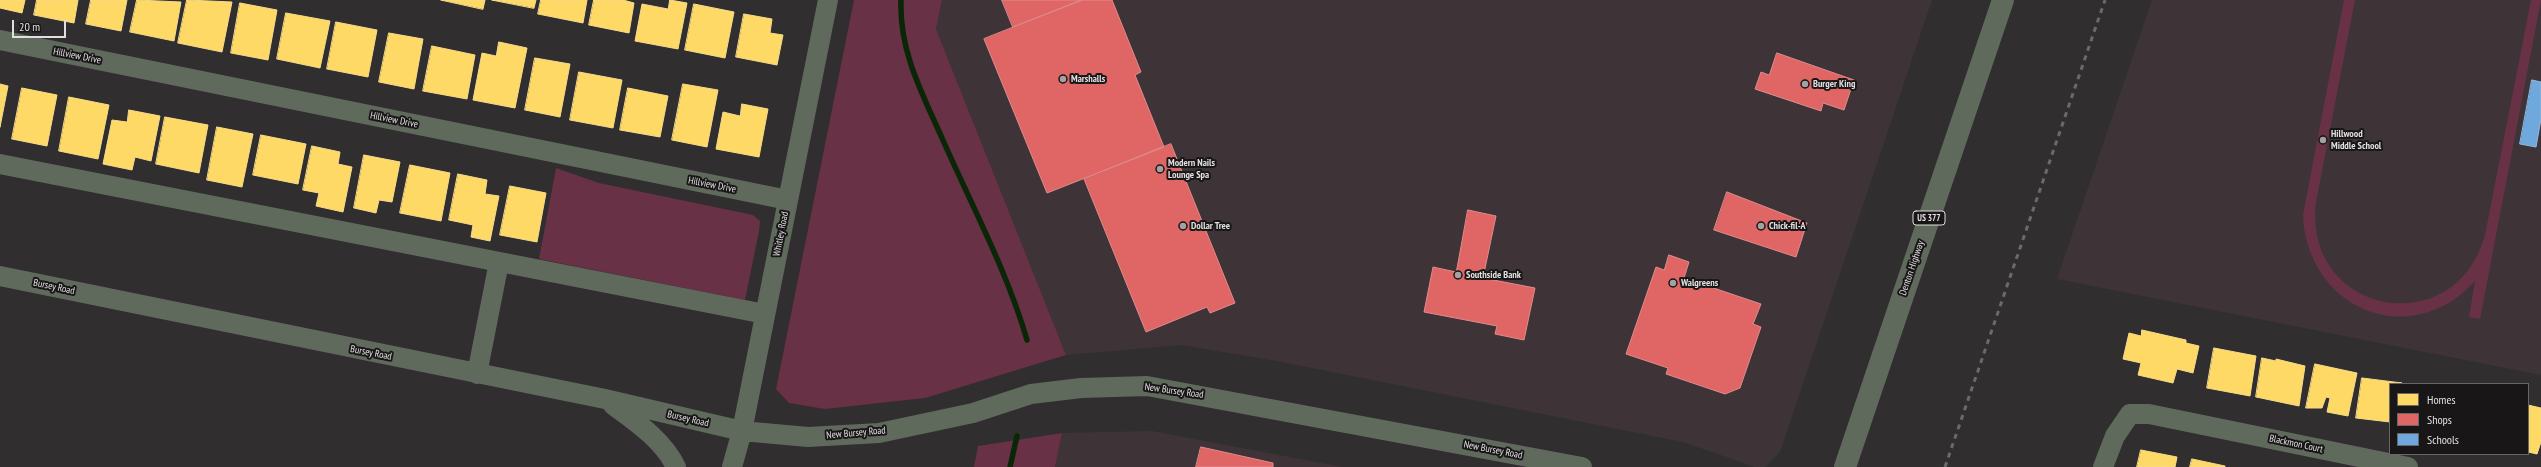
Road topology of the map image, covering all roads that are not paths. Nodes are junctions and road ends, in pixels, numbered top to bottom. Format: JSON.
{"nodes":[{"id":1,"x":828,"y":0,"type":"edge"},
{"id":2,"x":2003,"y":0,"type":"edge"},
{"id":3,"x":0,"y":40,"type":"edge"},
{"id":4,"x":0,"y":164,"type":"edge"},
{"id":5,"x":788,"y":200,"type":"junction"},
{"id":6,"x":499,"y":262,"type":"junction"},
{"id":7,"x":0,"y":276,"type":"edge"},
{"id":8,"x":765,"y":314,"type":"junction"},
{"id":9,"x":477,"y":374,"type":"junction"},
{"id":10,"x":605,"y":399,"type":"junction"},
{"id":11,"x":742,"y":432,"type":"junction"},
{"id":12,"x":676,"y":467,"type":"edge"},
{"id":13,"x":732,"y":467,"type":"edge"},
{"id":14,"x":1582,"y":467,"type":"edge"},
{"id":15,"x":1845,"y":467,"type":"edge"},
{"id":16,"x":2102,"y":467,"type":"edge"},
{"id":17,"x":2408,"y":467,"type":"edge"}],
"edges":[{"from":1,"to":5,"type":"street","name":"Whitley Road"},
{"from":2,"to":15,"type":"main road","name":"Denton Highway","number":"US 377"},
{"from":3,"to":5,"type":"street","name":"Hillview Drive"},
{"from":4,"to":6,"type":"street"},
{"from":5,"to":8,"type":"street","name":"Whitley Road"},
{"from":6,"to":8,"type":"street"},
{"from":6,"to":9,"type":"street"},
{"from":7,"to":9,"type":"street","name":"Bursey Road"},
{"from":8,"to":11,"type":"street","name":"Whitley Road"},
{"from":9,"to":10,"type":"street","name":"Bursey Road"},
{"from":10,"to":11,"type":"street","name":"Bursey Road"},
{"from":10,"to":12,"type":"street"},
{"from":11,"to":13,"type":"street","name":"Whitley Road"},
{"from":11,"to":14,"type":"street","name":"New Bursey Road"},
{"from":16,"to":17,"type":"street","name":"Blackmon Court"}]}
